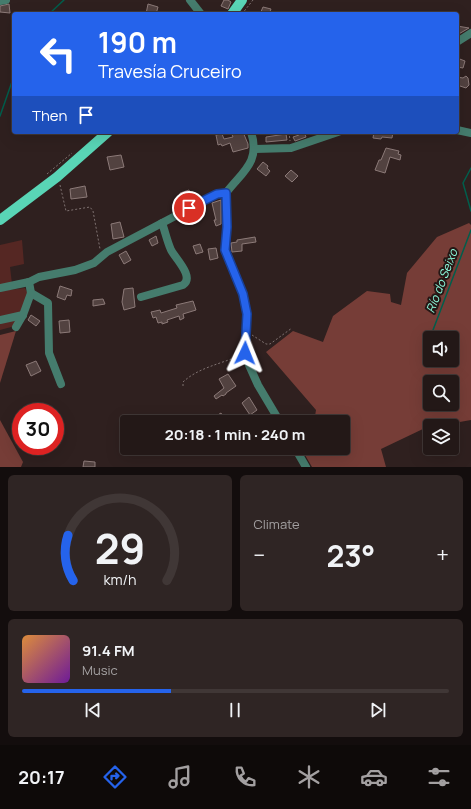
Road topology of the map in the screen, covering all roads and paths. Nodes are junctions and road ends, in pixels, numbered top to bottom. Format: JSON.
{"nodes":[{"id":1,"x":6,"y":0,"type":"edge"},
{"id":2,"x":190,"y":0,"type":"edge"},
{"id":3,"x":242,"y":0,"type":"edge"},
{"id":4,"x":253,"y":0,"type":"edge"},
{"id":5,"x":0,"y":1,"type":"edge"},
{"id":6,"x":199,"y":12,"type":"edge"},
{"id":7,"x":233,"y":12,"type":"edge"},
{"id":8,"x":244,"y":12,"type":"edge"},
{"id":9,"x":471,"y":32,"type":"edge"},
{"id":10,"x":459,"y":41,"type":"edge"},
{"id":11,"x":459,"y":130,"type":"edge"},
{"id":12,"x":471,"y":133,"type":"edge"},
{"id":13,"x":106,"y":134,"type":"edge"},
{"id":14,"x":252,"y":134,"type":"edge"},
{"id":15,"x":289,"y":134,"type":"edge"},
{"id":16,"x":332,"y":134,"type":"edge"},
{"id":17,"x":291,"y":148,"type":"junction"},
{"id":18,"x":254,"y":149,"type":"junction"},
{"id":19,"x":75,"y":150,"type":"dead end"},
{"id":20,"x":57,"y":177,"type":"junction"},
{"id":21,"x":46,"y":179,"type":"dead end"},
{"id":22,"x":226,"y":193,"type":"junction"},
{"id":23,"x":0,"y":220,"type":"edge"},
{"id":24,"x":162,"y":222,"type":"junction"},
{"id":25,"x":103,"y":255,"type":"junction"},
{"id":26,"x":29,"y":282,"type":"junction"},
{"id":27,"x":0,"y":288,"type":"edge"},
{"id":28,"x":31,"y":293,"type":"junction"},
{"id":29,"x":141,"y":297,"type":"dead end"},
{"id":30,"x":23,"y":315,"type":"junction"},
{"id":31,"x":0,"y":320,"type":"edge"},
{"id":32,"x":16,"y":327,"type":"dead end"},
{"id":33,"x":292,"y":328,"type":"dead end"},
{"id":34,"x":246,"y":332,"type":"junction"},
{"id":35,"x":245,"y":353,"type":"junction"},
{"id":36,"x":62,"y":384,"type":"dead end"},
{"id":37,"x":183,"y":386,"type":"dead end"},
{"id":38,"x":276,"y":415,"type":"edge"},
{"id":39,"x":299,"y":455,"type":"edge"},
{"id":40,"x":306,"y":467,"type":"edge"}],
"edges":[{"from":1,"to":5,"type":"street"},
{"from":2,"to":6,"type":"street"},
{"from":3,"to":7,"type":"main road"},
{"from":4,"to":8,"type":"path"},
{"from":9,"to":10,"type":"street"},
{"from":11,"to":12,"type":"street"},
{"from":13,"to":20,"type":"main road"},
{"from":14,"to":18,"type":"street"},
{"from":15,"to":17,"type":"path"},
{"from":16,"to":17,"type":"street"},
{"from":17,"to":18,"type":"street"},
{"from":18,"to":22,"type":"street"},
{"from":19,"to":21,"type":"path"},
{"from":20,"to":23,"type":"main road"},
{"from":20,"to":25,"type":"path"},
{"from":22,"to":24,"type":"street"},
{"from":22,"to":34,"type":"street"},
{"from":24,"to":25,"type":"street"},
{"from":24,"to":29,"type":"street"},
{"from":25,"to":26,"type":"street"},
{"from":26,"to":27,"type":"street"},
{"from":26,"to":28,"type":"street"},
{"from":28,"to":30,"type":"street"},
{"from":28,"to":36,"type":"street"},
{"from":30,"to":31,"type":"street"},
{"from":30,"to":32,"type":"street"},
{"from":33,"to":34,"type":"path"},
{"from":34,"to":35,"type":"street"},
{"from":35,"to":37,"type":"path"},
{"from":35,"to":38,"type":"street"},
{"from":39,"to":40,"type":"street"}]}
